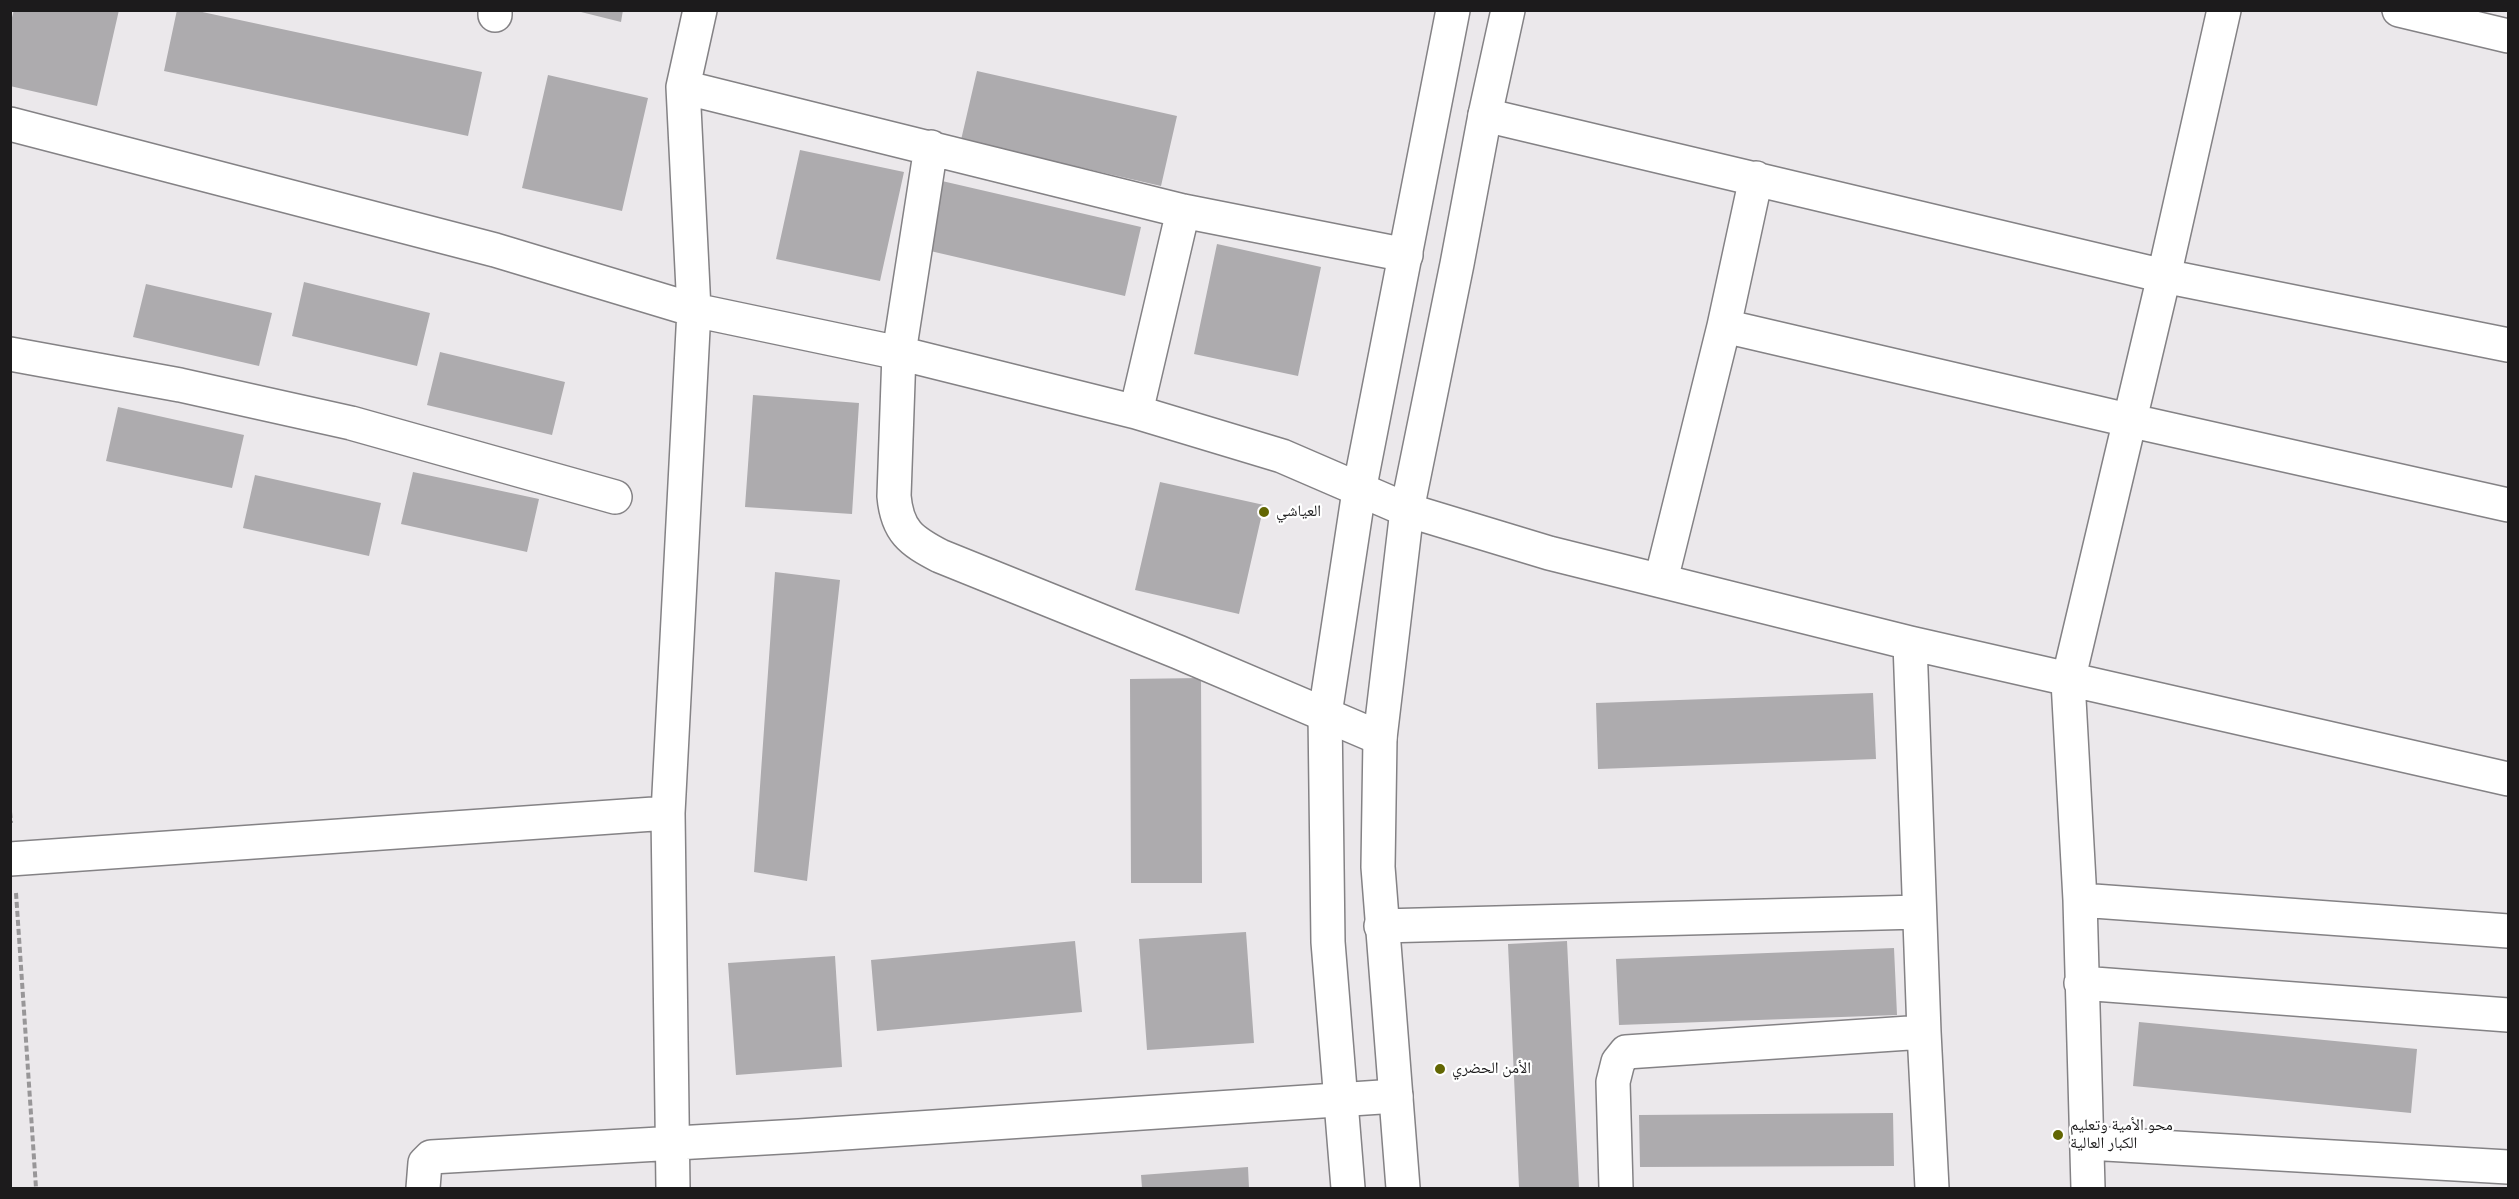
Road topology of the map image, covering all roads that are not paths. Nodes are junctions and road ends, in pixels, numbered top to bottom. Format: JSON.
{"nodes":[{"id":1,"x":700,"y":10,"type":"edge"},
{"id":2,"x":1453,"y":10,"type":"edge"},
{"id":3,"x":1508,"y":10,"type":"edge"},
{"id":4,"x":2224,"y":10,"type":"edge"},
{"id":5,"x":2399,"y":10,"type":"edge"},
{"id":6,"x":2508,"y":36,"type":"edge"},
{"id":7,"x":683,"y":87,"type":"junction"},
{"id":8,"x":1485,"y":115,"type":"junction"},
{"id":9,"x":10,"y":124,"type":"edge"},
{"id":10,"x":931,"y":147,"type":"junction"},
{"id":11,"x":1756,"y":178,"type":"junction"},
{"id":12,"x":1183,"y":211,"type":"junction"},
{"id":13,"x":1406,"y":255,"type":"junction"},
{"id":14,"x":2164,"y":276,"type":"junction"},
{"id":15,"x":694,"y":310,"type":"junction"},
{"id":16,"x":1724,"y":326,"type":"junction"},
{"id":17,"x":2508,"y":345,"type":"edge"},
{"id":18,"x":899,"y":353,"type":"junction"},
{"id":19,"x":10,"y":354,"type":"edge"},
{"id":20,"x":1136,"y":412,"type":"junction"},
{"id":21,"x":2128,"y":420,"type":"junction"},
{"id":22,"x":1359,"y":491,"type":"junction"},
{"id":23,"x":615,"y":497,"type":"dead end"},
{"id":24,"x":2508,"y":505,"type":"edge"},
{"id":25,"x":1407,"y":510,"type":"junction"},
{"id":26,"x":1661,"y":580,"type":"junction"},
{"id":27,"x":1910,"y":643,"type":"junction"},
{"id":28,"x":2068,"y":681,"type":"junction"},
{"id":29,"x":1324,"y":714,"type":"junction"},
{"id":30,"x":1380,"y":738,"type":"junction"},
{"id":31,"x":2508,"y":779,"type":"edge"},
{"id":32,"x":668,"y":813,"type":"junction"},
{"id":33,"x":12,"y":859,"type":"edge"},
{"id":34,"x":2080,"y":900,"type":"junction"},
{"id":35,"x":1919,"y":912,"type":"junction"},
{"id":36,"x":1381,"y":926,"type":"junction"},
{"id":37,"x":2508,"y":931,"type":"edge"},
{"id":38,"x":2081,"y":983,"type":"junction"},
{"id":39,"x":2508,"y":1015,"type":"edge"},
{"id":40,"x":1924,"y":1032,"type":"junction"},
{"id":41,"x":1396,"y":1096,"type":"junction"},
{"id":42,"x":1342,"y":1101,"type":"junction"},
{"id":43,"x":672,"y":1142,"type":"junction"},
{"id":44,"x":2088,"y":1143,"type":"junction"},
{"id":45,"x":2508,"y":1167,"type":"edge"},
{"id":46,"x":423,"y":1188,"type":"edge"},
{"id":47,"x":673,"y":1188,"type":"edge"},
{"id":48,"x":1348,"y":1188,"type":"edge"},
{"id":49,"x":1403,"y":1188,"type":"edge"},
{"id":50,"x":1616,"y":1188,"type":"edge"},
{"id":51,"x":1932,"y":1188,"type":"edge"},
{"id":52,"x":2088,"y":1188,"type":"edge"}],
"edges":[{"from":1,"to":7,"type":"street"},
{"from":2,"to":13,"type":"street"},
{"from":3,"to":8,"type":"street"},
{"from":4,"to":14,"type":"street"},
{"from":5,"to":6,"type":"street"},
{"from":7,"to":10,"type":"street"},
{"from":7,"to":15,"type":"street"},
{"from":8,"to":11,"type":"street"},
{"from":8,"to":25,"type":"street"},
{"from":9,"to":15,"type":"street"},
{"from":10,"to":12,"type":"street"},
{"from":10,"to":18,"type":"street"},
{"from":11,"to":14,"type":"street"},
{"from":11,"to":16,"type":"street"},
{"from":12,"to":13,"type":"street"},
{"from":12,"to":20,"type":"street"},
{"from":13,"to":22,"type":"street"},
{"from":14,"to":17,"type":"street"},
{"from":14,"to":21,"type":"street"},
{"from":15,"to":18,"type":"street"},
{"from":15,"to":32,"type":"street"},
{"from":16,"to":21,"type":"street"},
{"from":16,"to":26,"type":"street"},
{"from":18,"to":20,"type":"street"},
{"from":18,"to":29,"type":"street"},
{"from":19,"to":23,"type":"street"},
{"from":20,"to":22,"type":"street"},
{"from":21,"to":24,"type":"street"},
{"from":21,"to":28,"type":"street"},
{"from":22,"to":25,"type":"street"},
{"from":22,"to":29,"type":"street"},
{"from":25,"to":26,"type":"street"},
{"from":25,"to":30,"type":"street"},
{"from":26,"to":27,"type":"street"},
{"from":27,"to":28,"type":"street"},
{"from":27,"to":35,"type":"street"},
{"from":28,"to":31,"type":"street"},
{"from":28,"to":34,"type":"street"},
{"from":29,"to":30,"type":"street"},
{"from":29,"to":42,"type":"street"},
{"from":30,"to":36,"type":"street"},
{"from":32,"to":33,"type":"street"},
{"from":32,"to":43,"type":"street"},
{"from":34,"to":37,"type":"street"},
{"from":34,"to":38,"type":"street"},
{"from":35,"to":36,"type":"street"},
{"from":35,"to":40,"type":"street"},
{"from":36,"to":41,"type":"street"},
{"from":38,"to":39,"type":"street"},
{"from":38,"to":44,"type":"street"},
{"from":40,"to":50,"type":"street"},
{"from":40,"to":51,"type":"street"},
{"from":41,"to":42,"type":"street"},
{"from":41,"to":49,"type":"street"},
{"from":42,"to":43,"type":"street"},
{"from":42,"to":48,"type":"street"},
{"from":43,"to":46,"type":"street"},
{"from":43,"to":47,"type":"street"},
{"from":44,"to":45,"type":"street"},
{"from":44,"to":52,"type":"street"}]}
